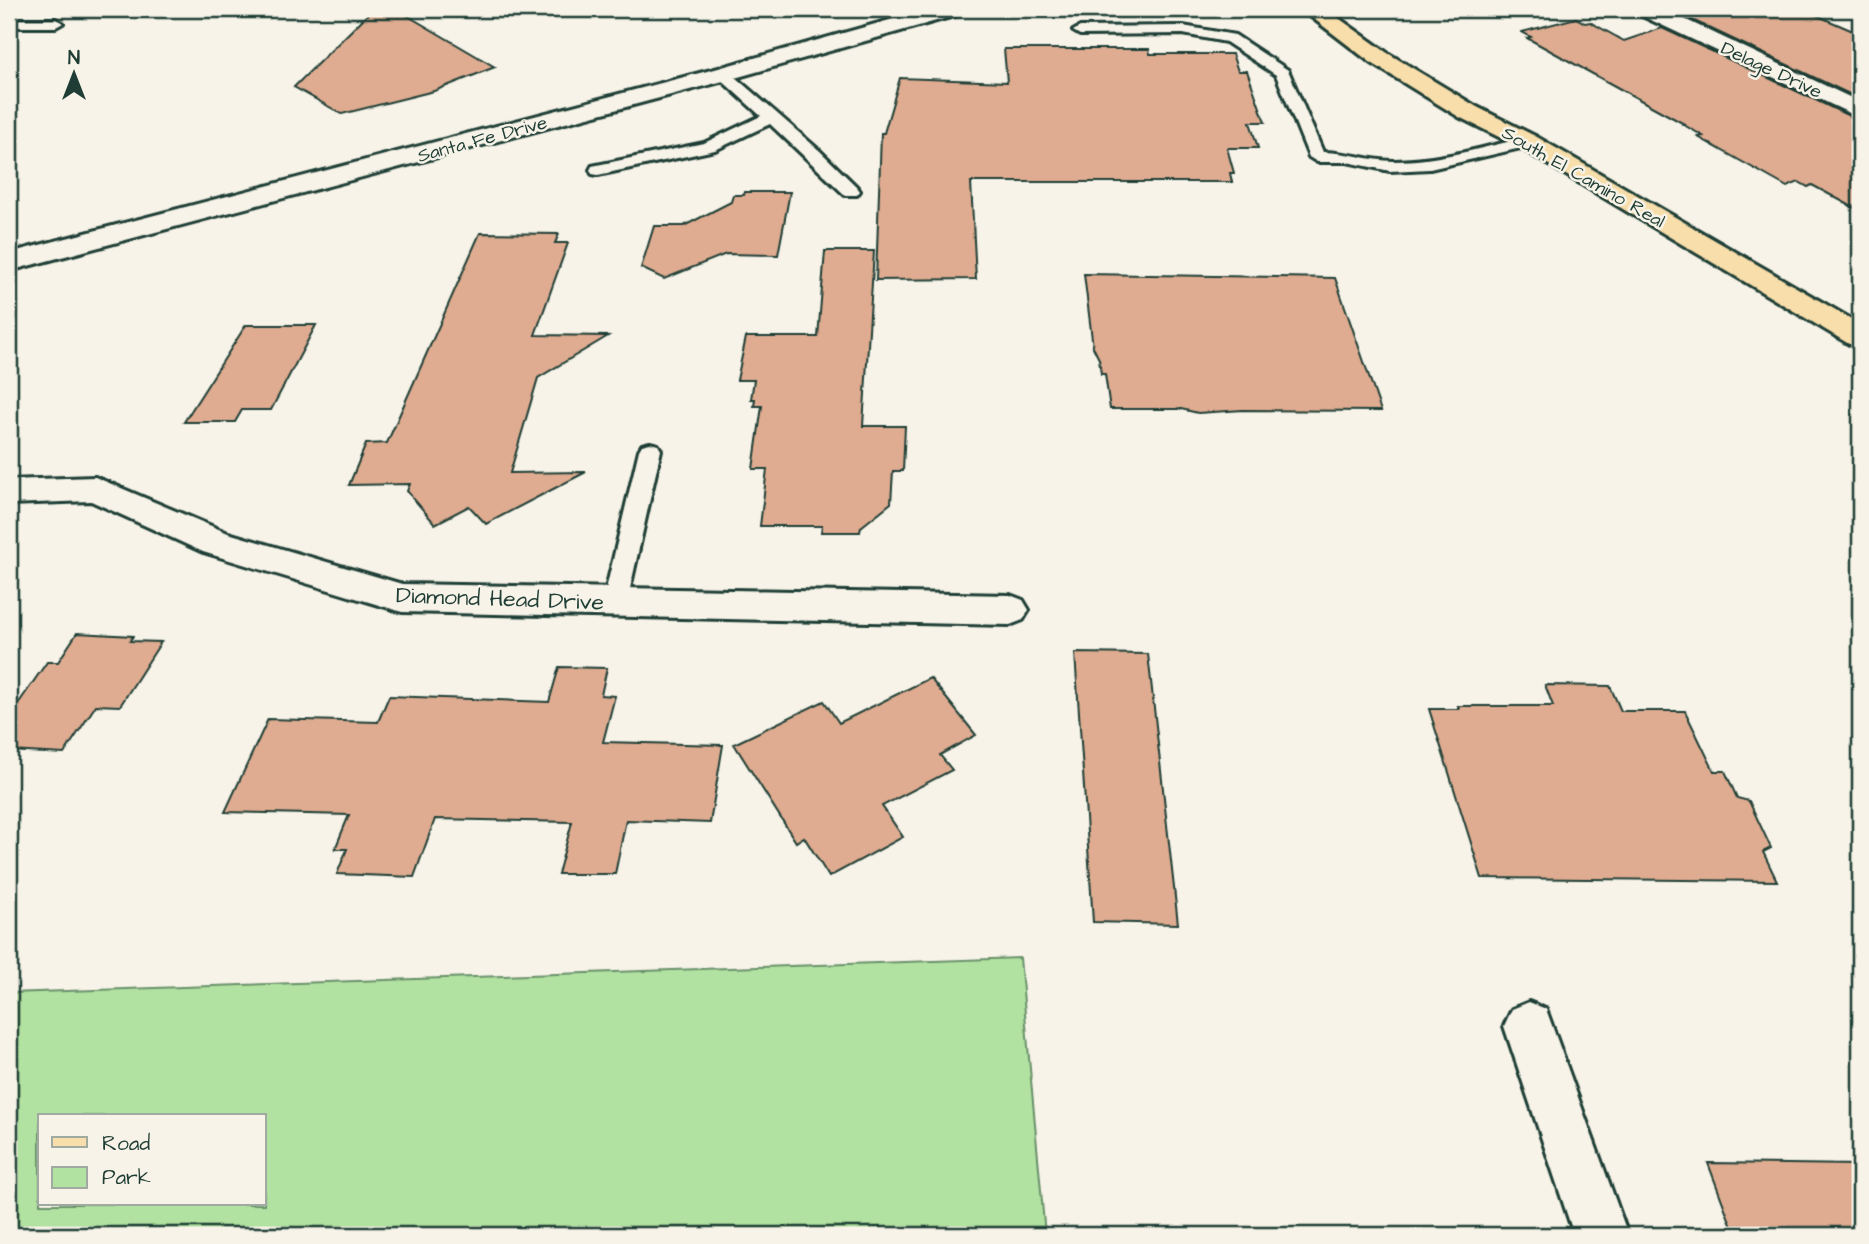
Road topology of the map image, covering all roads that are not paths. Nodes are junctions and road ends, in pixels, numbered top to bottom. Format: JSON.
{"nodes":[{"id":1,"x":953,"y":9,"type":"edge"},
{"id":2,"x":1312,"y":9,"type":"edge"},
{"id":3,"x":1646,"y":9,"type":"edge"},
{"id":4,"x":9,"y":23,"type":"edge"},
{"id":5,"x":56,"y":23,"type":"dead end"},
{"id":6,"x":1080,"y":31,"type":"dead end"},
{"id":7,"x":723,"y":74,"type":"junction"},
{"id":8,"x":1860,"y":111,"type":"edge"},
{"id":9,"x":772,"y":117,"type":"junction"},
{"id":10,"x":1528,"y":142,"type":"junction"},
{"id":11,"x":598,"y":170,"type":"dead end"},
{"id":12,"x":851,"y":191,"type":"dead end"},
{"id":13,"x":9,"y":262,"type":"edge"},
{"id":14,"x":1860,"y":337,"type":"edge"},
{"id":15,"x":650,"y":450,"type":"dead end"},
{"id":16,"x":9,"y":492,"type":"edge"},
{"id":17,"x":615,"y":602,"type":"junction"},
{"id":18,"x":1010,"y":610,"type":"dead end"},
{"id":19,"x":1529,"y":1026,"type":"dead end"},
{"id":20,"x":1601,"y":1235,"type":"edge"}],
"edges":[{"from":1,"to":7,"type":"street","name":"Santa Fe Drive"},
{"from":2,"to":10,"type":"main road","name":"South El Camino Real"},
{"from":3,"to":8,"type":"street","name":"Delage Drive"},
{"from":4,"to":5,"type":"lane"},
{"from":6,"to":10,"type":"lane"},
{"from":7,"to":9,"type":"lane"},
{"from":7,"to":13,"type":"street","name":"Santa Fe Drive"},
{"from":9,"to":11,"type":"lane"},
{"from":9,"to":12,"type":"lane"},
{"from":10,"to":14,"type":"main road","name":"South El Camino Real"},
{"from":15,"to":17,"type":"lane"},
{"from":16,"to":17,"type":"street","name":"Diamond Head Drive"},
{"from":17,"to":18,"type":"street","name":"Diamond Head Drive"},
{"from":19,"to":20,"type":"street"}]}
